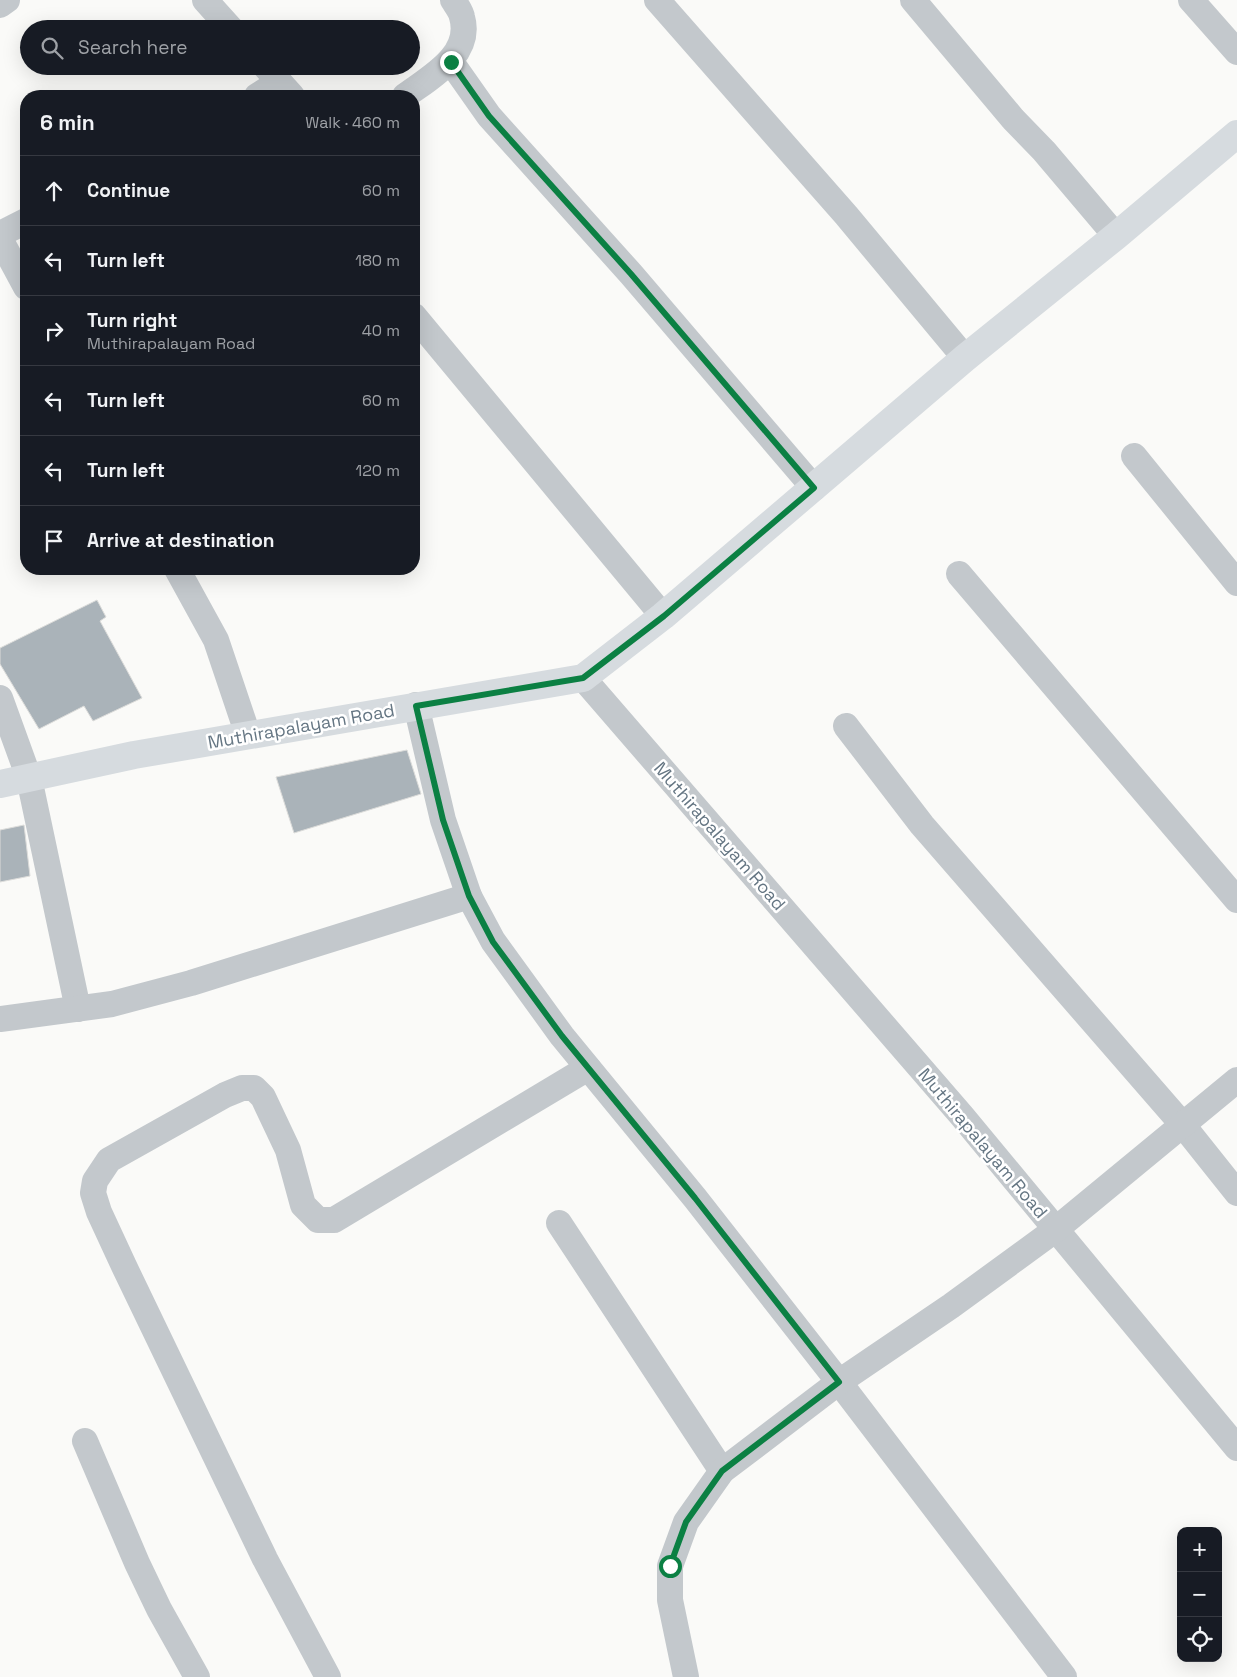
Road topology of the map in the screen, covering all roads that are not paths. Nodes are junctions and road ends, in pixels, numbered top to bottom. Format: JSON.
{"nodes":[{"id":1,"x":7,"y":0,"type":"edge"},
{"id":2,"x":205,"y":0,"type":"edge"},
{"id":3,"x":453,"y":0,"type":"edge"},
{"id":4,"x":657,"y":0,"type":"edge"},
{"id":5,"x":914,"y":0,"type":"edge"},
{"id":6,"x":1191,"y":0,"type":"edge"},
{"id":7,"x":0,"y":5,"type":"edge"},
{"id":8,"x":223,"y":20,"type":"edge"},
{"id":9,"x":1237,"y":52,"type":"edge"},
{"id":10,"x":451,"y":62,"type":"junction"},
{"id":11,"x":279,"y":81,"type":"edge"},
{"id":12,"x":266,"y":90,"type":"edge"},
{"id":13,"x":412,"y":90,"type":"edge"},
{"id":14,"x":1237,"y":134,"type":"edge"},
{"id":15,"x":20,"y":224,"type":"edge"},
{"id":16,"x":0,"y":234,"type":"edge"},
{"id":17,"x":1116,"y":236,"type":"junction"},
{"id":18,"x":0,"y":239,"type":"edge"},
{"id":19,"x":20,"y":276,"type":"edge"},
{"id":20,"x":420,"y":323,"type":"edge"},
{"id":21,"x":965,"y":358,"type":"junction"},
{"id":22,"x":1134,"y":456,"type":"dead end"},
{"id":23,"x":814,"y":488,"type":"junction"},
{"id":24,"x":959,"y":574,"type":"dead end"},
{"id":25,"x":179,"y":575,"type":"edge"},
{"id":26,"x":1237,"y":583,"type":"edge"},
{"id":27,"x":664,"y":616,"type":"junction"},
{"id":28,"x":583,"y":678,"type":"junction"},
{"id":29,"x":0,"y":698,"type":"edge"},
{"id":30,"x":416,"y":706,"type":"junction"},
{"id":31,"x":846,"y":726,"type":"dead end"},
{"id":32,"x":248,"y":735,"type":"junction"},
{"id":33,"x":29,"y":778,"type":"junction"},
{"id":34,"x":0,"y":784,"type":"edge"},
{"id":35,"x":469,"y":896,"type":"junction"},
{"id":36,"x":1237,"y":900,"type":"edge"},
{"id":37,"x":78,"y":1009,"type":"junction"},
{"id":38,"x":0,"y":1018,"type":"edge"},
{"id":39,"x":588,"y":1068,"type":"junction"},
{"id":40,"x":1237,"y":1080,"type":"edge"},
{"id":41,"x":1182,"y":1124,"type":"junction"},
{"id":42,"x":1237,"y":1193,"type":"edge"},
{"id":43,"x":559,"y":1223,"type":"dead end"},
{"id":44,"x":1055,"y":1230,"type":"junction"},
{"id":45,"x":839,"y":1382,"type":"junction"},
{"id":46,"x":85,"y":1440,"type":"dead end"},
{"id":47,"x":1237,"y":1448,"type":"edge"},
{"id":48,"x":722,"y":1471,"type":"junction"},
{"id":49,"x":197,"y":1677,"type":"edge"},
{"id":50,"x":328,"y":1677,"type":"edge"},
{"id":51,"x":686,"y":1677,"type":"edge"},
{"id":52,"x":1064,"y":1677,"type":"edge"}],
"edges":[{"from":1,"to":7,"type":"street"},
{"from":2,"to":8,"type":"street"},
{"from":3,"to":10,"type":"street"},
{"from":4,"to":21,"type":"street"},
{"from":5,"to":17,"type":"street"},
{"from":6,"to":9,"type":"street"},
{"from":10,"to":13,"type":"street"},
{"from":10,"to":23,"type":"street"},
{"from":11,"to":12,"type":"street"},
{"from":14,"to":17,"type":"street"},
{"from":15,"to":16,"type":"street"},
{"from":17,"to":21,"type":"street"},
{"from":18,"to":19,"type":"street"},
{"from":20,"to":27,"type":"street"},
{"from":21,"to":23,"type":"street"},
{"from":22,"to":26,"type":"street"},
{"from":23,"to":27,"type":"street"},
{"from":24,"to":36,"type":"street"},
{"from":25,"to":32,"type":"street"},
{"from":27,"to":28,"type":"street"},
{"from":28,"to":30,"type":"street","name":"Muthirapalayam Road"},
{"from":28,"to":44,"type":"street","name":"Muthirapalayam Road"},
{"from":29,"to":33,"type":"street"},
{"from":30,"to":32,"type":"street","name":"Muthirapalayam Road"},
{"from":30,"to":35,"type":"street"},
{"from":31,"to":41,"type":"street"},
{"from":32,"to":33,"type":"street","name":"Muthirapalayam Road"},
{"from":33,"to":34,"type":"street","name":"Muthirapalayam Road"},
{"from":33,"to":37,"type":"street"},
{"from":35,"to":37,"type":"street"},
{"from":35,"to":39,"type":"street"},
{"from":37,"to":38,"type":"street"},
{"from":39,"to":45,"type":"street"},
{"from":39,"to":50,"type":"street"},
{"from":40,"to":41,"type":"street"},
{"from":41,"to":42,"type":"street"},
{"from":41,"to":44,"type":"street"},
{"from":43,"to":48,"type":"street"},
{"from":44,"to":45,"type":"street"},
{"from":44,"to":47,"type":"street","name":"Muthirapalayam Road"},
{"from":45,"to":48,"type":"street"},
{"from":45,"to":52,"type":"street"},
{"from":46,"to":49,"type":"street"},
{"from":48,"to":51,"type":"street"}]}
